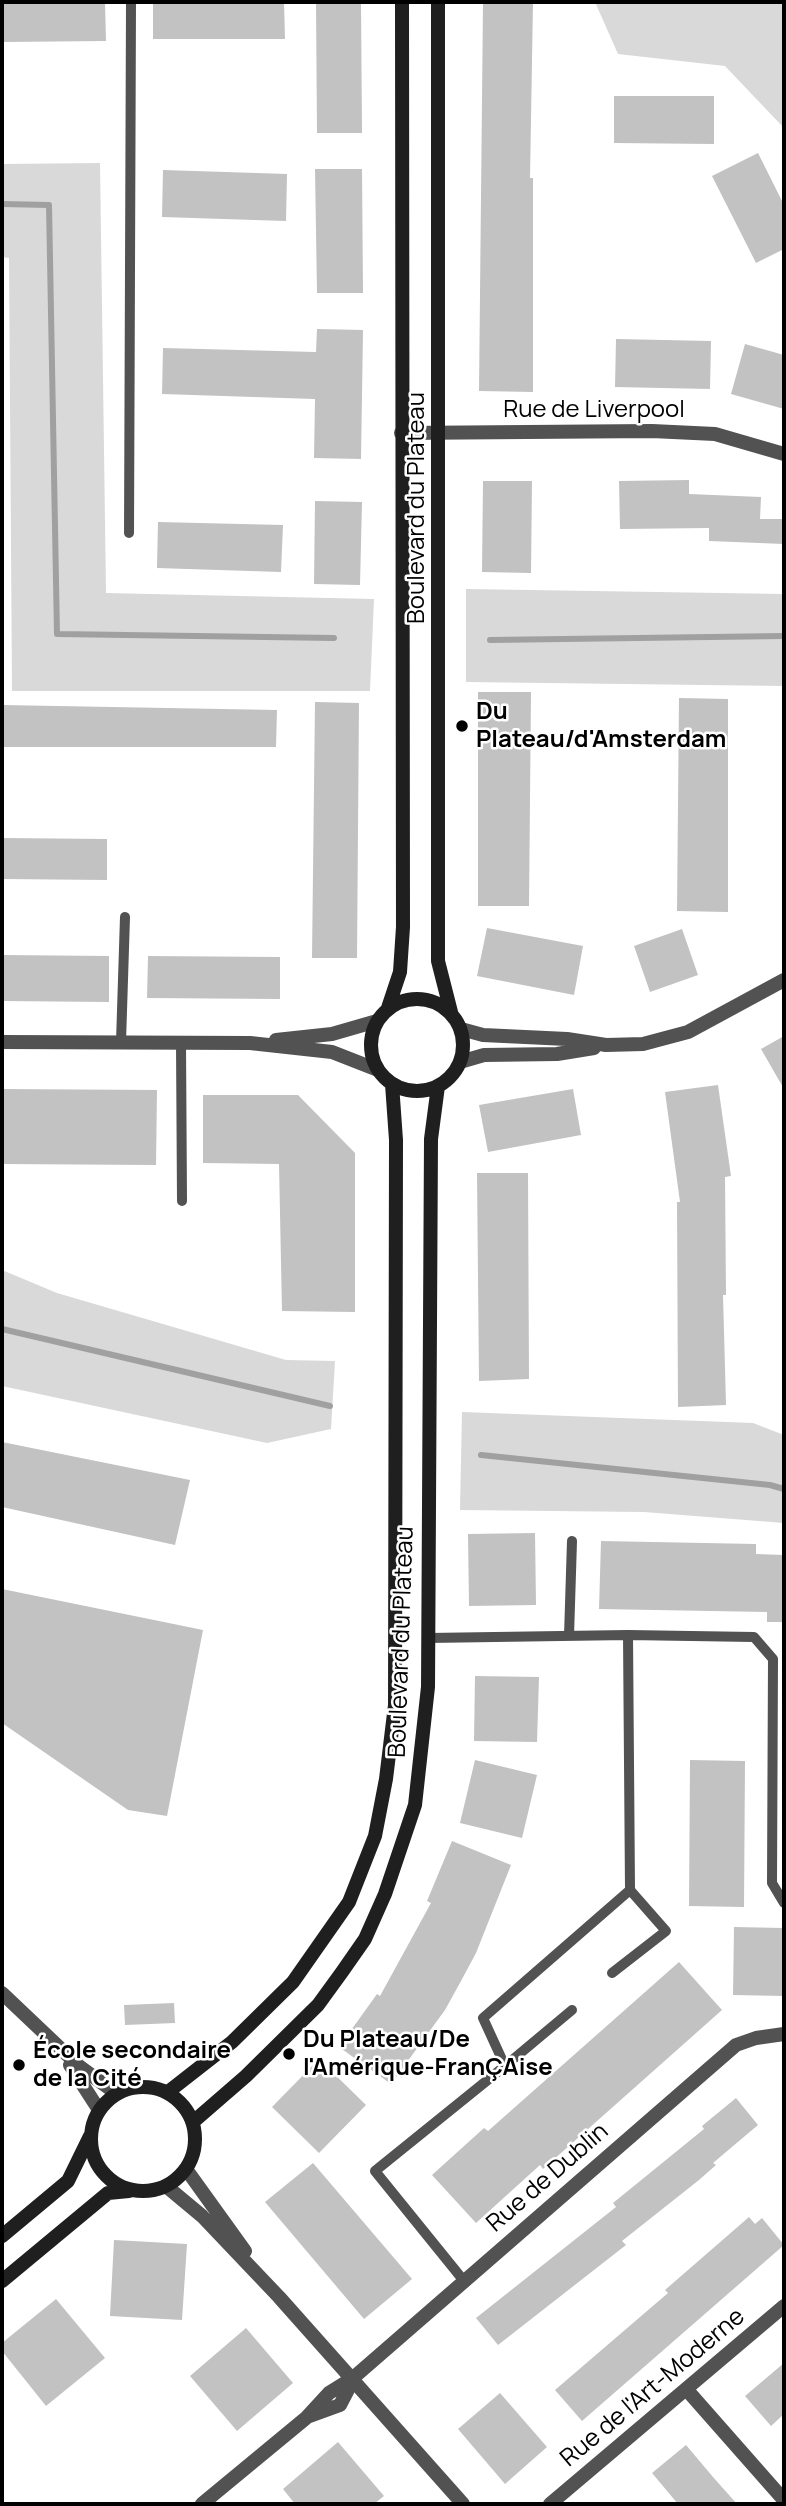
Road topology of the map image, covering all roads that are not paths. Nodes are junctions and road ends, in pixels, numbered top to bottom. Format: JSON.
{"nodes":[{"id":1,"x":131,"y":2,"type":"edge"},
{"id":2,"x":402,"y":2,"type":"edge"},
{"id":3,"x":438,"y":2,"type":"edge"},
{"id":4,"x":401,"y":433,"type":"junction"},
{"id":5,"x":440,"y":433,"type":"junction"},
{"id":6,"x":784,"y":454,"type":"edge"},
{"id":7,"x":128,"y":533,"type":"dead end"},
{"id":8,"x":125,"y":917,"type":"dead end"},
{"id":9,"x":784,"y":980,"type":"edge"},
{"id":10,"x":388,"y":1008,"type":"junction"},
{"id":11,"x":451,"y":1012,"type":"junction"},
{"id":12,"x":377,"y":1021,"type":"junction"},
{"id":13,"x":461,"y":1029,"type":"junction"},
{"id":14,"x":2,"y":1042,"type":"edge"},
{"id":15,"x":121,"y":1042,"type":"junction"},
{"id":16,"x":181,"y":1043,"type":"junction"},
{"id":17,"x":250,"y":1043,"type":"junction"},
{"id":18,"x":606,"y":1045,"type":"junction"},
{"id":19,"x":460,"y":1062,"type":"junction"},
{"id":20,"x":378,"y":1070,"type":"junction"},
{"id":21,"x":392,"y":1084,"type":"junction"},
{"id":22,"x":438,"y":1086,"type":"junction"},
{"id":23,"x":182,"y":1201,"type":"dead end"},
{"id":24,"x":572,"y":1541,"type":"dead end"},
{"id":25,"x":628,"y":1635,"type":"junction"},
{"id":26,"x":569,"y":1636,"type":"junction"},
{"id":27,"x":428,"y":1638,"type":"junction"},
{"id":28,"x":630,"y":1890,"type":"junction"},
{"id":29,"x":784,"y":1903,"type":"edge"},
{"id":30,"x":612,"y":1973,"type":"dead end"},
{"id":31,"x":2,"y":1993,"type":"edge"},
{"id":32,"x":572,"y":2010,"type":"dead end"},
{"id":33,"x":784,"y":2034,"type":"edge"},
{"id":34,"x":60,"y":2049,"type":"junction"},
{"id":35,"x":505,"y":2066,"type":"junction"},
{"id":36,"x":168,"y":2092,"type":"junction"},
{"id":37,"x":116,"y":2093,"type":"junction"},
{"id":38,"x":99,"y":2110,"type":"junction"},
{"id":39,"x":193,"y":2122,"type":"junction"},
{"id":40,"x":90,"y":2134,"type":"junction"},
{"id":41,"x":186,"y":2169,"type":"junction"},
{"id":42,"x":166,"y":2186,"type":"junction"},
{"id":43,"x":134,"y":2190,"type":"junction"},
{"id":44,"x":2,"y":2236,"type":"edge"},
{"id":45,"x":2,"y":2281,"type":"edge"},
{"id":46,"x":464,"y":2281,"type":"junction"},
{"id":47,"x":279,"y":2297,"type":"junction"},
{"id":48,"x":784,"y":2306,"type":"edge"},
{"id":49,"x":353,"y":2378,"type":"junction"},
{"id":50,"x":687,"y":2390,"type":"junction"},
{"id":51,"x":784,"y":2500,"type":"edge"},
{"id":52,"x":202,"y":2504,"type":"edge"},
{"id":53,"x":463,"y":2504,"type":"edge"},
{"id":54,"x":550,"y":2504,"type":"edge"}],
"edges":[{"from":1,"to":7,"type":"lane"},
{"from":2,"to":4,"type":"main road","name":"Boulevard du Plateau"},
{"from":3,"to":5,"type":"main road","name":"Boulevard du Plateau"},
{"from":4,"to":5,"type":"street","name":"Rue de Liverpool"},
{"from":4,"to":10,"type":"main road","name":"Boulevard du Plateau"},
{"from":5,"to":6,"type":"street","name":"Rue de Liverpool"},
{"from":5,"to":11,"type":"main road","name":"Boulevard du Plateau"},
{"from":8,"to":15,"type":"lane"},
{"from":9,"to":18,"type":"street"},
{"from":10,"to":11,"type":"main road"},
{"from":10,"to":12,"type":"main road"},
{"from":11,"to":13,"type":"main road"},
{"from":12,"to":17,"type":"street"},
{"from":12,"to":20,"type":"main road"},
{"from":13,"to":18,"type":"street"},
{"from":13,"to":19,"type":"main road"},
{"from":14,"to":15,"type":"street"},
{"from":15,"to":16,"type":"street"},
{"from":16,"to":17,"type":"street"},
{"from":16,"to":23,"type":"lane"},
{"from":17,"to":20,"type":"street"},
{"from":18,"to":19,"type":"street"},
{"from":19,"to":22,"type":"main road"},
{"from":20,"to":21,"type":"main road"},
{"from":21,"to":22,"type":"main road"},
{"from":21,"to":36,"type":"main road","name":"Boulevard du Plateau"},
{"from":22,"to":27,"type":"main road","name":"Boulevard du Plateau"},
{"from":24,"to":26,"type":"lane"},
{"from":25,"to":26,"type":"lane"},
{"from":25,"to":28,"type":"lane"},
{"from":25,"to":29,"type":"lane"},
{"from":26,"to":27,"type":"lane"},
{"from":27,"to":39,"type":"main road","name":"Boulevard du Plateau"},
{"from":28,"to":30,"type":"lane"},
{"from":28,"to":35,"type":"lane"},
{"from":31,"to":34,"type":"street"},
{"from":32,"to":35,"type":"lane"},
{"from":33,"to":46,"type":"street","name":"Rue de Dublin"},
{"from":34,"to":37,"type":"street"},
{"from":34,"to":38,"type":"street"},
{"from":35,"to":46,"type":"lane"},
{"from":36,"to":37,"type":"main road"},
{"from":36,"to":39,"type":"main road"},
{"from":37,"to":38,"type":"main road"},
{"from":38,"to":40,"type":"main road"},
{"from":39,"to":41,"type":"main road"},
{"from":40,"to":43,"type":"main road"},
{"from":40,"to":44,"type":"main road"},
{"from":41,"to":42,"type":"main road"},
{"from":41,"to":47,"type":"street"},
{"from":42,"to":43,"type":"main road"},
{"from":42,"to":47,"type":"street"},
{"from":43,"to":45,"type":"main road"},
{"from":46,"to":49,"type":"street","name":"Rue de Dublin"},
{"from":47,"to":49,"type":"street"},
{"from":48,"to":50,"type":"street","name":"Rue de l'Art-Moderne"},
{"from":49,"to":52,"type":"street","name":"Rue de Dublin"},
{"from":49,"to":53,"type":"street"},
{"from":50,"to":51,"type":"street"},
{"from":50,"to":54,"type":"street","name":"Rue de l'Art-Moderne"}]}
